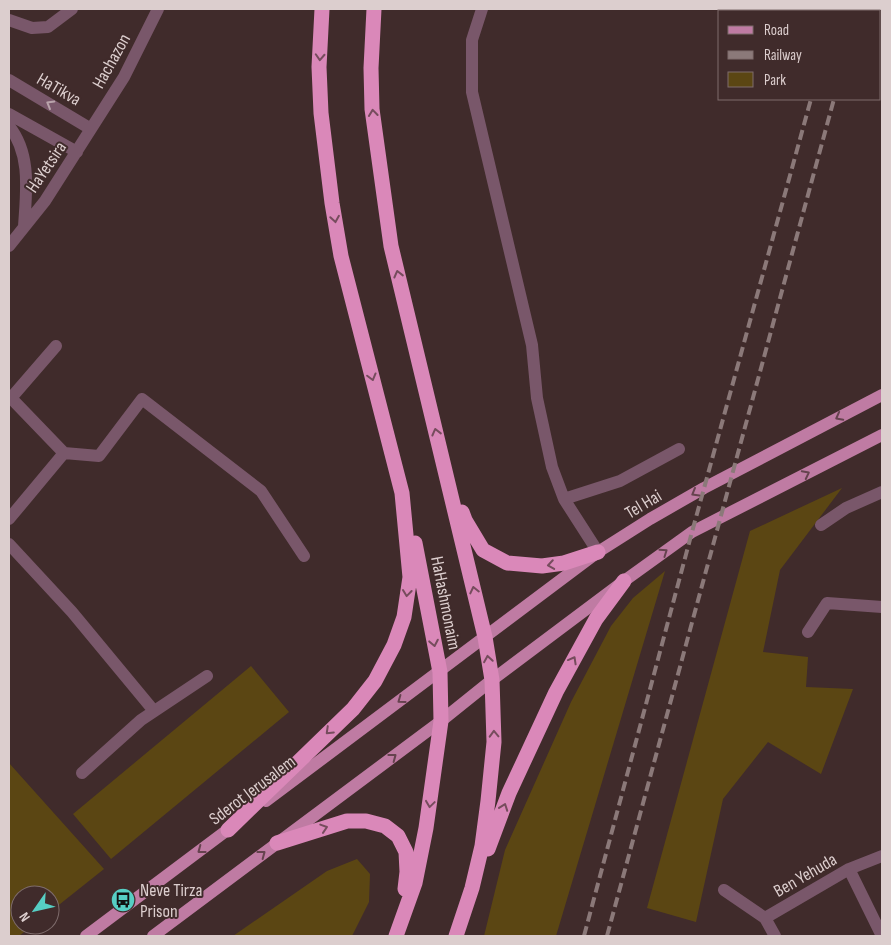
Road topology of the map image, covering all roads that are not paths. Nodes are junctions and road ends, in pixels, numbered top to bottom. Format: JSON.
{"nodes":[{"id":1,"x":72,"y":9,"type":"edge"},
{"id":2,"x":158,"y":9,"type":"edge"},
{"id":3,"x":322,"y":9,"type":"edge"},
{"id":4,"x":374,"y":9,"type":"edge"},
{"id":5,"x":482,"y":9,"type":"edge"},
{"id":6,"x":9,"y":20,"type":"edge"},
{"id":7,"x":9,"y":80,"type":"edge"},
{"id":8,"x":9,"y":114,"type":"edge"},
{"id":9,"x":9,"y":126,"type":"edge"},
{"id":10,"x":91,"y":129,"type":"junction"},
{"id":11,"x":77,"y":152,"type":"junction"},
{"id":12,"x":24,"y":227,"type":"junction"},
{"id":13,"x":9,"y":246,"type":"edge"},
{"id":14,"x":56,"y":346,"type":"dead end"},
{"id":15,"x":882,"y":395,"type":"edge"},
{"id":16,"x":882,"y":435,"type":"edge"},
{"id":17,"x":679,"y":449,"type":"dead end"},
{"id":18,"x":64,"y":453,"type":"junction"},
{"id":19,"x":445,"y":465,"type":"junction"},
{"id":20,"x":882,"y":492,"type":"edge"},
{"id":21,"x":402,"y":493,"type":"junction"},
{"id":22,"x":564,"y":499,"type":"junction"},
{"id":23,"x":9,"y":519,"type":"edge"},
{"id":24,"x":821,"y":525,"type":"dead end"},
{"id":25,"x":9,"y":544,"type":"edge"},
{"id":26,"x":598,"y":552,"type":"junction"},
{"id":27,"x":304,"y":556,"type":"dead end"},
{"id":28,"x":624,"y":581,"type":"junction"},
{"id":29,"x":882,"y":607,"type":"edge"},
{"id":30,"x":808,"y":632,"type":"dead end"},
{"id":31,"x":485,"y":637,"type":"junction"},
{"id":32,"x":440,"y":672,"type":"junction"},
{"id":33,"x":207,"y":676,"type":"dead end"},
{"id":34,"x":492,"y":680,"type":"junction"},
{"id":35,"x":154,"y":712,"type":"junction"},
{"id":36,"x":441,"y":721,"type":"junction"},
{"id":37,"x":82,"y":774,"type":"dead end"},
{"id":38,"x":228,"y":830,"type":"junction"},
{"id":39,"x":278,"y":843,"type":"junction"},
{"id":40,"x":882,"y":856,"type":"edge"},
{"id":41,"x":849,"y":869,"type":"junction"},
{"id":42,"x":724,"y":890,"type":"dead end"},
{"id":43,"x":462,"y":918,"type":"junction"},
{"id":44,"x":765,"y":918,"type":"junction"},
{"id":45,"x":402,"y":921,"type":"junction"},
{"id":46,"x":86,"y":936,"type":"edge"},
{"id":47,"x":153,"y":936,"type":"edge"},
{"id":48,"x":396,"y":936,"type":"edge"},
{"id":49,"x":456,"y":936,"type":"edge"},
{"id":50,"x":775,"y":936,"type":"edge"},
{"id":51,"x":882,"y":936,"type":"edge"}],
"edges":[{"from":1,"to":6,"type":"street"},
{"from":2,"to":10,"type":"street","name":"Hachazon"},
{"from":3,"to":21,"type":"highway","one_way":true},
{"from":19,"to":4,"type":"highway","one_way":true},
{"from":5,"to":22,"type":"street"},
{"from":10,"to":7,"type":"street","name":"HaTikva","one_way":true},
{"from":8,"to":11,"type":"street"},
{"from":9,"to":12,"type":"street"},
{"from":10,"to":11,"type":"street","name":"HaYetsira"},
{"from":11,"to":12,"type":"street","name":"HaYetsira"},
{"from":12,"to":13,"type":"street","name":"HaYetsira"},
{"from":14,"to":18,"type":"street"},
{"from":15,"to":26,"type":"main road","name":"Tel Hai","one_way":true},
{"from":28,"to":16,"type":"main road","one_way":true},
{"from":17,"to":22,"type":"street"},
{"from":18,"to":23,"type":"street"},
{"from":18,"to":27,"type":"street"},
{"from":26,"to":19,"type":"highway","one_way":true},
{"from":31,"to":19,"type":"highway","name":"HaHashmonaim","one_way":true},
{"from":20,"to":24,"type":"street"},
{"from":21,"to":32,"type":"highway","name":"HaHashmonaim","one_way":true},
{"from":21,"to":38,"type":"highway","one_way":true},
{"from":22,"to":26,"type":"street"},
{"from":25,"to":35,"type":"street"},
{"from":26,"to":31,"type":"main road","name":"Tel Hai"},
{"from":28,"to":34,"type":"main road"},
{"from":43,"to":28,"type":"highway","one_way":true},
{"from":29,"to":30,"type":"street"},
{"from":31,"to":32,"type":"main road","name":"Tel Hai"},
{"from":34,"to":31,"type":"highway","name":"HaHashmonaim","one_way":true},
{"from":32,"to":36,"type":"highway","name":"HaHashmonaim"},
{"from":32,"to":38,"type":"main road","name":"Sderot Jerusalem","one_way":true},
{"from":33,"to":35,"type":"street"},
{"from":34,"to":36,"type":"main road"},
{"from":43,"to":34,"type":"highway","name":"HaHashmonaim","one_way":true},
{"from":35,"to":37,"type":"street"},
{"from":39,"to":36,"type":"main road","one_way":true},
{"from":36,"to":45,"type":"highway","name":"HaHashmonaim","one_way":true},
{"from":38,"to":46,"type":"main road","name":"Sderot Jerusalem","one_way":true},
{"from":39,"to":45,"type":"highway","one_way":true},
{"from":47,"to":39,"type":"main road","one_way":true},
{"from":40,"to":41,"type":"street","name":"Ben Yehuda"},
{"from":41,"to":44,"type":"street","name":"Ben Yehuda"},
{"from":41,"to":51,"type":"street"},
{"from":42,"to":44,"type":"street"},
{"from":43,"to":49,"type":"highway"},
{"from":44,"to":50,"type":"street","name":"Ben Yehuda"},
{"from":45,"to":48,"type":"highway"}]}
